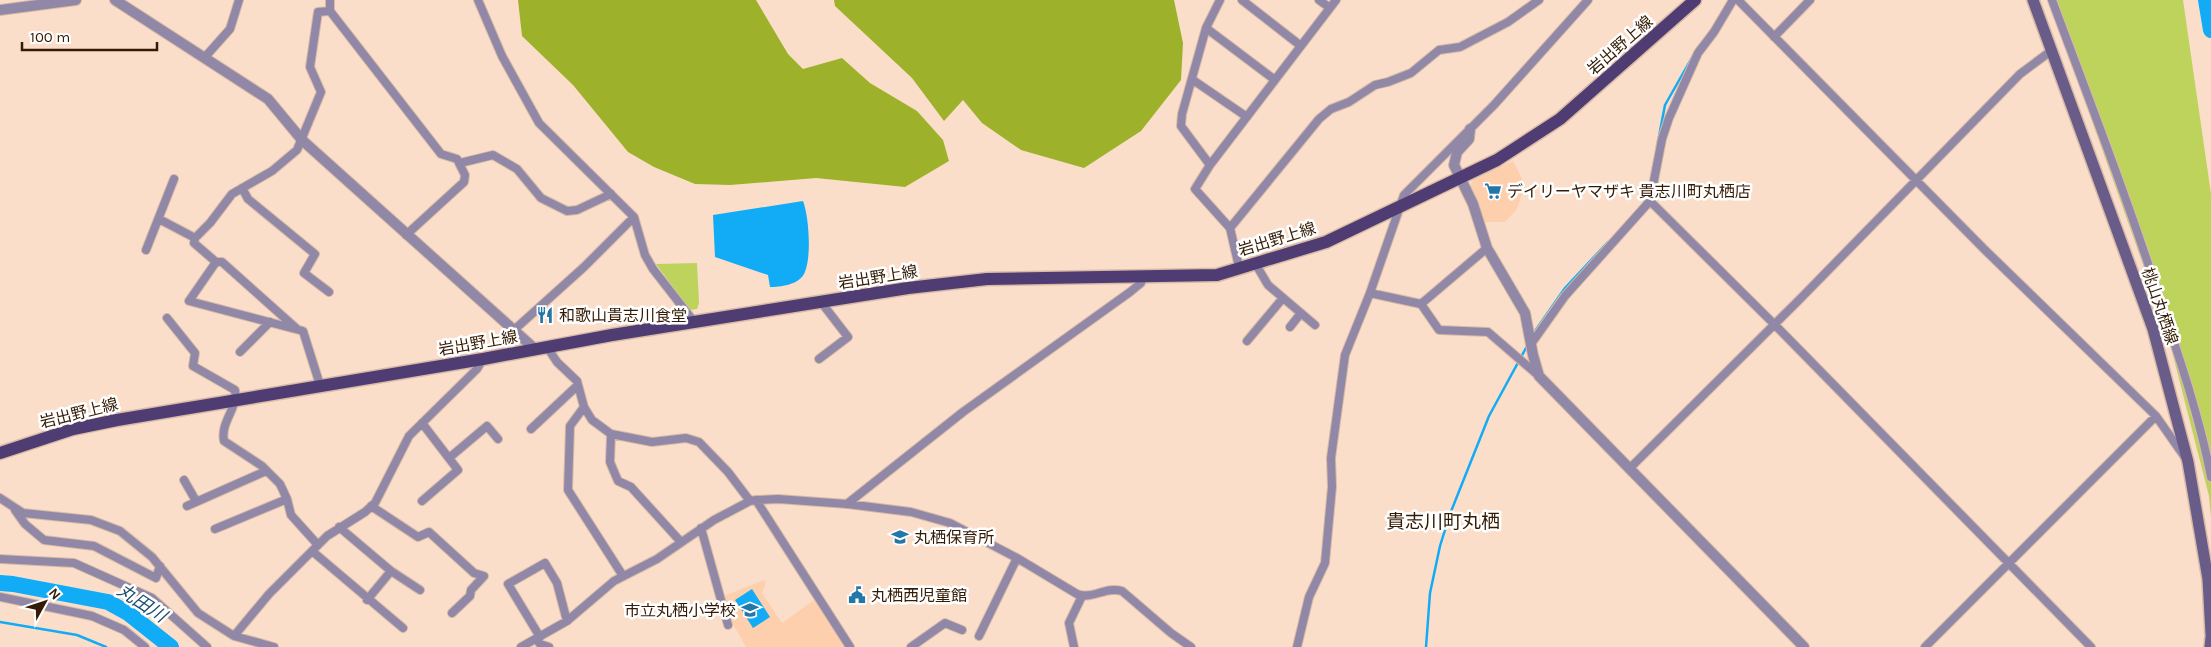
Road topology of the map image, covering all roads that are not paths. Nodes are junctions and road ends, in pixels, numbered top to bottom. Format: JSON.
{"nodes":[{"id":1,"x":76,"y":0,"type":"edge"},
{"id":2,"x":115,"y":0,"type":"edge"},
{"id":3,"x":239,"y":0,"type":"edge"},
{"id":4,"x":330,"y":0,"type":"edge"},
{"id":5,"x":478,"y":0,"type":"edge"},
{"id":6,"x":1220,"y":0,"type":"edge"},
{"id":7,"x":1242,"y":0,"type":"edge"},
{"id":8,"x":1319,"y":0,"type":"edge"},
{"id":9,"x":1336,"y":0,"type":"edge"},
{"id":10,"x":1539,"y":0,"type":"edge"},
{"id":11,"x":1588,"y":0,"type":"edge"},
{"id":12,"x":1695,"y":0,"type":"edge"},
{"id":13,"x":1734,"y":0,"type":"edge"},
{"id":14,"x":1738,"y":0,"type":"edge"},
{"id":15,"x":1810,"y":0,"type":"edge"},
{"id":16,"x":2033,"y":0,"type":"edge"},
{"id":17,"x":2052,"y":0,"type":"edge"},
{"id":18,"x":1330,"y":8,"type":"junction"},
{"id":19,"x":0,"y":10,"type":"edge"},
{"id":20,"x":330,"y":11,"type":"junction"},
{"id":21,"x":1206,"y":28,"type":"junction"},
{"id":22,"x":1774,"y":36,"type":"junction"},
{"id":23,"x":1301,"y":46,"type":"junction"},
{"id":24,"x":2051,"y":51,"type":"junction"},
{"id":25,"x":205,"y":57,"type":"junction"},
{"id":26,"x":1193,"y":80,"type":"junction"},
{"id":27,"x":1275,"y":80,"type":"junction"},
{"id":28,"x":1247,"y":117,"type":"junction"},
{"id":29,"x":1470,"y":129,"type":"junction"},
{"id":30,"x":302,"y":140,"type":"junction"},
{"id":31,"x":460,"y":163,"type":"junction"},
{"id":32,"x":1210,"y":165,"type":"junction"},
{"id":33,"x":1461,"y":177,"type":"junction"},
{"id":34,"x":1918,"y":179,"type":"junction"},
{"id":35,"x":174,"y":180,"type":"dead end"},
{"id":36,"x":242,"y":188,"type":"junction"},
{"id":37,"x":611,"y":194,"type":"junction"},
{"id":38,"x":1650,"y":201,"type":"junction"},
{"id":39,"x":1401,"y":204,"type":"junction"},
{"id":40,"x":634,"y":217,"type":"junction"},
{"id":41,"x":159,"y":219,"type":"junction"},
{"id":42,"x":1230,"y":228,"type":"junction"},
{"id":43,"x":406,"y":235,"type":"junction"},
{"id":44,"x":195,"y":238,"type":"junction"},
{"id":45,"x":1487,"y":248,"type":"junction"},
{"id":46,"x":146,"y":250,"type":"dead end"},
{"id":47,"x":216,"y":262,"type":"junction"},
{"id":48,"x":1255,"y":263,"type":"junction"},
{"id":49,"x":1239,"y":267,"type":"junction"},
{"id":50,"x":1143,"y":276,"type":"junction"},
{"id":51,"x":329,"y":292,"type":"dead end"},
{"id":52,"x":1370,"y":293,"type":"junction"},
{"id":53,"x":1283,"y":298,"type":"junction"},
{"id":54,"x":821,"y":302,"type":"junction"},
{"id":55,"x":1421,"y":304,"type":"junction"},
{"id":56,"x":1301,"y":313,"type":"junction"},
{"id":57,"x":167,"y":318,"type":"dead end"},
{"id":58,"x":270,"y":322,"type":"junction"},
{"id":59,"x":695,"y":323,"type":"junction"},
{"id":60,"x":1774,"y":324,"type":"junction"},
{"id":61,"x":1316,"y":325,"type":"dead end"},
{"id":62,"x":1290,"y":327,"type":"dead end"},
{"id":63,"x":297,"y":329,"type":"junction"},
{"id":64,"x":514,"y":330,"type":"junction"},
{"id":65,"x":1247,"y":341,"type":"dead end"},
{"id":66,"x":1531,"y":344,"type":"junction"},
{"id":67,"x":541,"y":348,"type":"junction"},
{"id":68,"x":240,"y":352,"type":"dead end"},
{"id":69,"x":482,"y":359,"type":"junction"},
{"id":70,"x":818,"y":359,"type":"dead end"},
{"id":71,"x":1539,"y":376,"type":"junction"},
{"id":72,"x":320,"y":385,"type":"junction"},
{"id":73,"x":578,"y":385,"type":"junction"},
{"id":74,"x":236,"y":399,"type":"junction"},
{"id":75,"x":584,"y":407,"type":"junction"},
{"id":76,"x":2156,"y":416,"type":"junction"},
{"id":77,"x":422,"y":424,"type":"junction"},
{"id":78,"x":531,"y":428,"type":"dead end"},
{"id":79,"x":611,"y":434,"type":"junction"},
{"id":80,"x":498,"y":439,"type":"dead end"},
{"id":81,"x":0,"y":453,"type":"edge"},
{"id":82,"x":449,"y":458,"type":"junction"},
{"id":83,"x":2188,"y":462,"type":"junction"},
{"id":84,"x":1629,"y":468,"type":"junction"},
{"id":85,"x":266,"y":470,"type":"junction"},
{"id":86,"x":2211,"y":477,"type":"edge"},
{"id":87,"x":184,"y":480,"type":"dead end"},
{"id":88,"x":0,"y":498,"type":"edge"},
{"id":89,"x":287,"y":498,"type":"junction"},
{"id":90,"x":422,"y":501,"type":"dead end"},
{"id":91,"x":753,"y":501,"type":"junction"},
{"id":92,"x":196,"y":502,"type":"junction"},
{"id":93,"x":846,"y":504,"type":"junction"},
{"id":94,"x":13,"y":506,"type":"junction"},
{"id":95,"x":187,"y":506,"type":"dead end"},
{"id":96,"x":371,"y":506,"type":"junction"},
{"id":97,"x":339,"y":527,"type":"junction"},
{"id":98,"x":702,"y":528,"type":"junction"},
{"id":99,"x":215,"y":529,"type":"dead end"},
{"id":100,"x":680,"y":542,"type":"junction"},
{"id":101,"x":315,"y":548,"type":"junction"},
{"id":102,"x":1017,"y":558,"type":"junction"},
{"id":103,"x":0,"y":559,"type":"edge"},
{"id":104,"x":2009,"y":563,"type":"junction"},
{"id":105,"x":160,"y":566,"type":"junction"},
{"id":106,"x":391,"y":571,"type":"junction"},
{"id":107,"x":623,"y":576,"type":"junction"},
{"id":108,"x":420,"y":590,"type":"dead end"},
{"id":109,"x":1082,"y":596,"type":"junction"},
{"id":110,"x":0,"y":597,"type":"edge"},
{"id":111,"x":367,"y":600,"type":"junction"},
{"id":112,"x":452,"y":613,"type":"dead end"},
{"id":113,"x":567,"y":621,"type":"junction"},
{"id":114,"x":728,"y":625,"type":"dead end"},
{"id":115,"x":403,"y":628,"type":"dead end"},
{"id":116,"x":962,"y":630,"type":"dead end"},
{"id":117,"x":2211,"y":635,"type":"edge"},
{"id":118,"x":234,"y":636,"type":"junction"},
{"id":119,"x":979,"y":636,"type":"dead end"},
{"id":120,"x":538,"y":638,"type":"junction"},
{"id":121,"x":145,"y":647,"type":"edge"},
{"id":122,"x":207,"y":647,"type":"edge"},
{"id":123,"x":274,"y":647,"type":"edge"},
{"id":124,"x":521,"y":647,"type":"edge"},
{"id":125,"x":549,"y":647,"type":"edge"},
{"id":126,"x":850,"y":647,"type":"edge"},
{"id":127,"x":911,"y":647,"type":"edge"},
{"id":128,"x":1074,"y":647,"type":"edge"},
{"id":129,"x":1191,"y":647,"type":"edge"},
{"id":130,"x":1297,"y":647,"type":"edge"},
{"id":131,"x":1804,"y":647,"type":"edge"},
{"id":132,"x":1925,"y":647,"type":"edge"},
{"id":133,"x":2091,"y":647,"type":"edge"},
{"id":134,"x":2210,"y":647,"type":"edge"}],
"edges":[{"from":1,"to":19,"type":"street"},
{"from":2,"to":25,"type":"street"},
{"from":3,"to":25,"type":"street"},
{"from":4,"to":20,"type":"street"},
{"from":5,"to":37,"type":"street"},
{"from":6,"to":21,"type":"street"},
{"from":7,"to":23,"type":"street"},
{"from":8,"to":18,"type":"street"},
{"from":9,"to":18,"type":"street"},
{"from":10,"to":42,"type":"street"},
{"from":11,"to":29,"type":"street"},
{"from":12,"to":33,"type":"main road","name":"岩出野上線"},
{"from":13,"to":38,"type":"street"},
{"from":14,"to":22,"type":"street"},
{"from":15,"to":22,"type":"street"},
{"from":16,"to":24,"type":"main road","name":"桃山丸栖線"},
{"from":17,"to":86,"type":"street"},
{"from":18,"to":23,"type":"street"},
{"from":20,"to":30,"type":"street"},
{"from":20,"to":31,"type":"street"},
{"from":21,"to":26,"type":"street"},
{"from":21,"to":27,"type":"street"},
{"from":22,"to":34,"type":"street"},
{"from":23,"to":27,"type":"street"},
{"from":24,"to":34,"type":"street"},
{"from":24,"to":83,"type":"main road","name":"桃山丸栖線"},
{"from":25,"to":30,"type":"street"},
{"from":26,"to":28,"type":"street"},
{"from":26,"to":32,"type":"street"},
{"from":27,"to":28,"type":"street"},
{"from":28,"to":32,"type":"street"},
{"from":29,"to":33,"type":"street"},
{"from":29,"to":39,"type":"street"},
{"from":30,"to":36,"type":"street"},
{"from":30,"to":43,"type":"street"},
{"from":31,"to":37,"type":"street"},
{"from":31,"to":43,"type":"street"},
{"from":32,"to":42,"type":"street"},
{"from":33,"to":39,"type":"main road","name":"岩出野上線"},
{"from":33,"to":45,"type":"street"},
{"from":34,"to":60,"type":"street"},
{"from":34,"to":76,"type":"street"},
{"from":35,"to":41,"type":"street"},
{"from":36,"to":44,"type":"street"},
{"from":36,"to":51,"type":"street"},
{"from":37,"to":40,"type":"street"},
{"from":38,"to":60,"type":"street"},
{"from":38,"to":66,"type":"street"},
{"from":39,"to":48,"type":"main road","name":"岩出野上線"},
{"from":39,"to":52,"type":"street"},
{"from":40,"to":59,"type":"street"},
{"from":40,"to":64,"type":"street"},
{"from":41,"to":44,"type":"street"},
{"from":41,"to":46,"type":"street"},
{"from":42,"to":49,"type":"street"},
{"from":43,"to":64,"type":"street"},
{"from":44,"to":47,"type":"street"},
{"from":45,"to":55,"type":"street"},
{"from":45,"to":66,"type":"street"},
{"from":47,"to":58,"type":"street"},
{"from":47,"to":63,"type":"street"},
{"from":48,"to":49,"type":"main road","name":"岩出野上線"},
{"from":48,"to":53,"type":"street"},
{"from":49,"to":50,"type":"main road","name":"岩出野上線"},
{"from":50,"to":54,"type":"main road","name":"岩出野上線"},
{"from":50,"to":93,"type":"street"},
{"from":52,"to":55,"type":"street"},
{"from":52,"to":130,"type":"street"},
{"from":53,"to":56,"type":"street"},
{"from":53,"to":65,"type":"street"},
{"from":54,"to":59,"type":"main road","name":"岩出野上線"},
{"from":54,"to":70,"type":"street"},
{"from":55,"to":71,"type":"street"},
{"from":56,"to":61,"type":"street"},
{"from":56,"to":62,"type":"street"},
{"from":57,"to":74,"type":"street"},
{"from":58,"to":63,"type":"street"},
{"from":58,"to":68,"type":"street"},
{"from":59,"to":67,"type":"main road","name":"岩出野上線"},
{"from":60,"to":84,"type":"street"},
{"from":60,"to":104,"type":"street"},
{"from":63,"to":72,"type":"street"},
{"from":64,"to":67,"type":"street"},
{"from":66,"to":71,"type":"street"},
{"from":67,"to":69,"type":"main road","name":"岩出野上線"},
{"from":67,"to":73,"type":"street"},
{"from":69,"to":72,"type":"main road","name":"岩出野上線"},
{"from":69,"to":77,"type":"street"},
{"from":71,"to":84,"type":"street"},
{"from":72,"to":74,"type":"main road","name":"岩出野上線"},
{"from":73,"to":75,"type":"street"},
{"from":73,"to":78,"type":"street"},
{"from":74,"to":81,"type":"main road","name":"岩出野上線"},
{"from":74,"to":85,"type":"street"},
{"from":75,"to":79,"type":"street"},
{"from":75,"to":107,"type":"street"},
{"from":76,"to":83,"type":"street"},
{"from":76,"to":104,"type":"street"},
{"from":77,"to":82,"type":"street"},
{"from":77,"to":96,"type":"street"},
{"from":79,"to":91,"type":"street"},
{"from":79,"to":100,"type":"street"},
{"from":80,"to":82,"type":"street"},
{"from":82,"to":90,"type":"street"},
{"from":83,"to":117,"type":"main road","name":"桃山丸栖線"},
{"from":84,"to":131,"type":"street"},
{"from":85,"to":89,"type":"street"},
{"from":85,"to":92,"type":"street"},
{"from":87,"to":92,"type":"street"},
{"from":88,"to":94,"type":"street"},
{"from":89,"to":99,"type":"street"},
{"from":89,"to":101,"type":"street"},
{"from":91,"to":93,"type":"street"},
{"from":91,"to":98,"type":"street"},
{"from":91,"to":126,"type":"street"},
{"from":92,"to":95,"type":"street"},
{"from":93,"to":102,"type":"street"},
{"from":94,"to":105,"type":"street"},
{"from":94,"to":105,"type":"street"},
{"from":96,"to":97,"type":"street"},
{"from":96,"to":112,"type":"street"},
{"from":97,"to":101,"type":"street"},
{"from":97,"to":106,"type":"street"},
{"from":98,"to":100,"type":"street"},
{"from":98,"to":114,"type":"street"},
{"from":100,"to":107,"type":"street"},
{"from":101,"to":111,"type":"street"},
{"from":101,"to":118,"type":"street"},
{"from":102,"to":109,"type":"street"},
{"from":102,"to":119,"type":"street"},
{"from":103,"to":122,"type":"street"},
{"from":104,"to":132,"type":"street"},
{"from":104,"to":133,"type":"street"},
{"from":105,"to":118,"type":"street"},
{"from":106,"to":108,"type":"street"},
{"from":106,"to":111,"type":"street"},
{"from":107,"to":113,"type":"street"},
{"from":109,"to":128,"type":"street"},
{"from":109,"to":129,"type":"street"},
{"from":110,"to":121,"type":"street"},
{"from":111,"to":115,"type":"street"},
{"from":113,"to":120,"type":"street"},
{"from":113,"to":120,"type":"street"},
{"from":116,"to":127,"type":"street"},
{"from":117,"to":134,"type":"main road","name":"桃山丸栖線"},
{"from":118,"to":123,"type":"street"},
{"from":120,"to":124,"type":"street"},
{"from":120,"to":125,"type":"street"}]}
